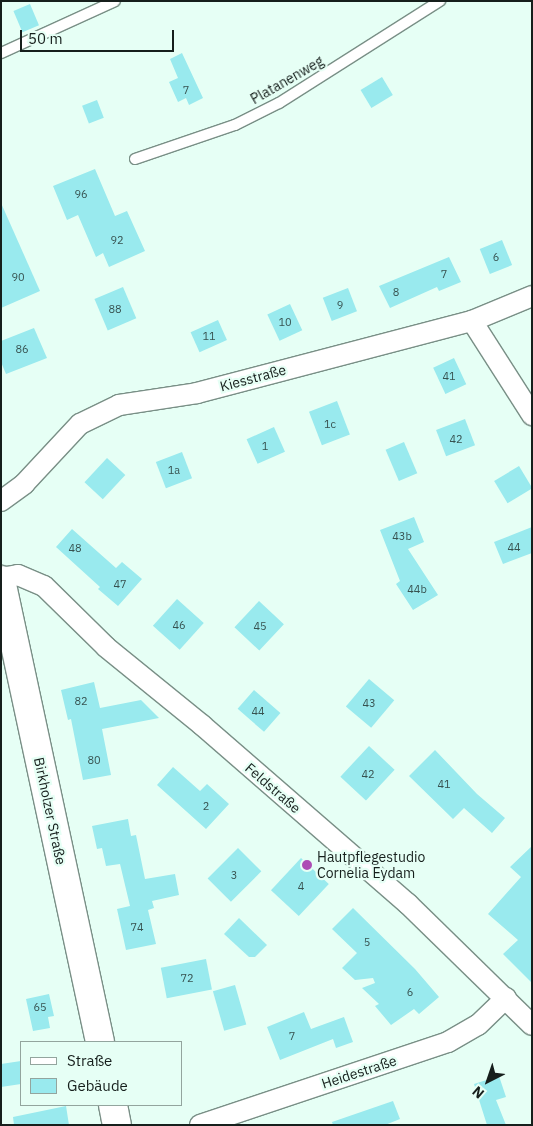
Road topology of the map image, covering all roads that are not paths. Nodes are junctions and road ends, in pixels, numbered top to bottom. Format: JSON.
{"nodes":[{"id":1,"x":115,"y":1,"type":"edge"},
{"id":2,"x":440,"y":1,"type":"edge"},
{"id":3,"x":1,"y":53,"type":"edge"},
{"id":4,"x":135,"y":159,"type":"dead end"},
{"id":5,"x":532,"y":296,"type":"edge"},
{"id":6,"x":472,"y":321,"type":"junction"},
{"id":7,"x":532,"y":416,"type":"edge"},
{"id":8,"x":1,"y":501,"type":"edge"},
{"id":9,"x":1,"y":579,"type":"edge"},
{"id":10,"x":506,"y":998,"type":"junction"},
{"id":11,"x":532,"y":1025,"type":"edge"},
{"id":12,"x":100,"y":1041,"type":"edge"},
{"id":13,"x":113,"y":1106,"type":"edge"},
{"id":14,"x":117,"y":1125,"type":"edge"},
{"id":15,"x":200,"y":1125,"type":"edge"}],
"edges":[{"from":1,"to":3,"type":"lane"},
{"from":2,"to":4,"type":"lane","name":"Platanenweg"},
{"from":5,"to":6,"type":"street","name":"Kiesstraße"},
{"from":6,"to":7,"type":"street"},
{"from":6,"to":8,"type":"street","name":"Kiesstraße"},
{"from":9,"to":10,"type":"street","name":"Feldstraße"},
{"from":9,"to":12,"type":"street","name":"Birkholzer Straße"},
{"from":10,"to":11,"type":"street","name":"Feldstraße"},
{"from":10,"to":15,"type":"street","name":"Heidestraße"},
{"from":13,"to":14,"type":"street"}]}
